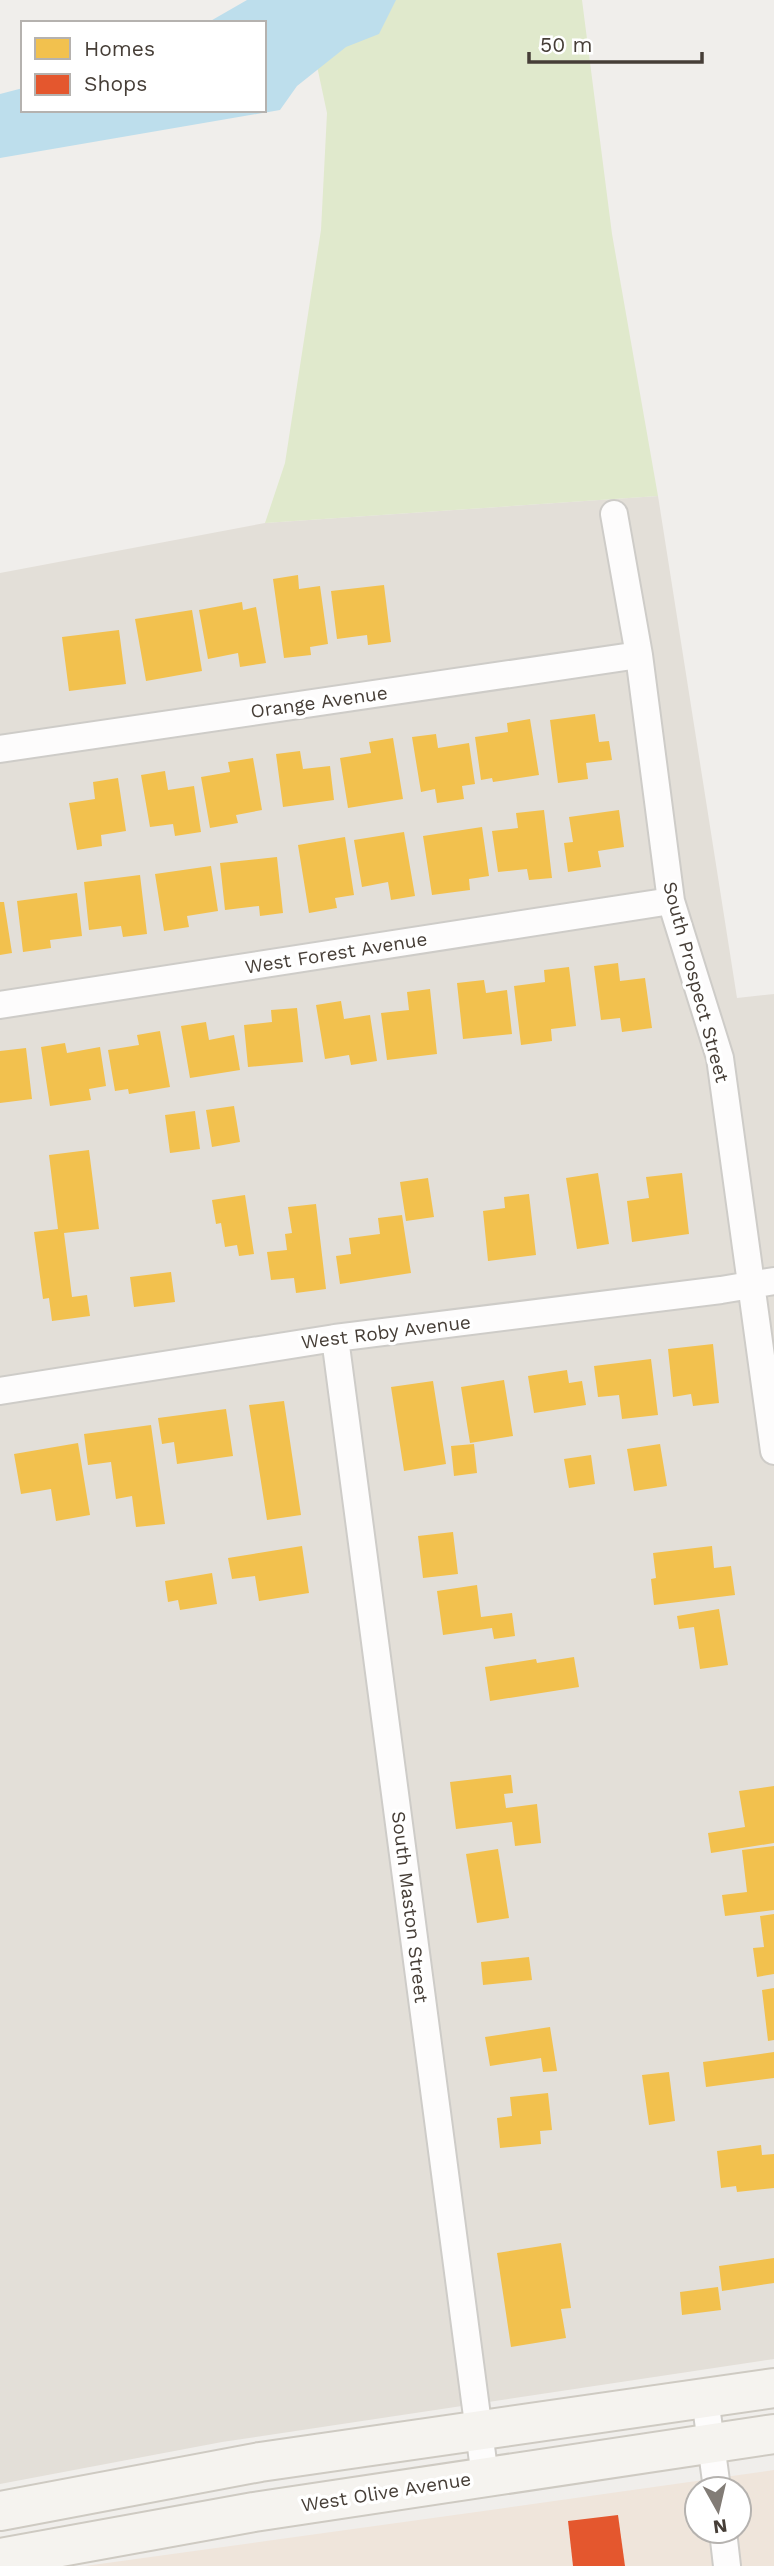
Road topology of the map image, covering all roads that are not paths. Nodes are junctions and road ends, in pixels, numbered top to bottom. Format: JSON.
{"nodes":[{"id":1,"x":614,"y":514,"type":"dead end"},
{"id":2,"x":639,"y":655,"type":"junction"},
{"id":3,"x":0,"y":749,"type":"edge"},
{"id":4,"x":671,"y":901,"type":"junction"},
{"id":5,"x":0,"y":1005,"type":"edge"},
{"id":6,"x":763,"y":1284,"type":"edge"},
{"id":7,"x":335,"y":1338,"type":"junction"},
{"id":8,"x":0,"y":1391,"type":"edge"},
{"id":9,"x":774,"y":1451,"type":"edge"},
{"id":10,"x":774,"y":2388,"type":"edge"},
{"id":11,"x":705,"y":2398,"type":"junction"},
{"id":12,"x":478,"y":2430,"type":"junction"},
{"id":13,"x":774,"y":2434,"type":"edge"},
{"id":14,"x":711,"y":2443,"type":"junction"},
{"id":15,"x":715,"y":2475,"type":"edge"},
{"id":16,"x":485,"y":2477,"type":"junction"},
{"id":17,"x":4,"y":2515,"type":"edge"},
{"id":18,"x":725,"y":2545,"type":"edge"},
{"id":19,"x":0,"y":2558,"type":"edge"},
{"id":20,"x":727,"y":2566,"type":"edge"}],
"edges":[{"from":1,"to":2,"type":"street","name":"South Prospect Street"},
{"from":2,"to":3,"type":"street","name":"Orange Avenue"},
{"from":2,"to":4,"type":"street","name":"South Prospect Street"},
{"from":4,"to":5,"type":"street","name":"West Forest Avenue"},
{"from":4,"to":6,"type":"street","name":"South Prospect Street"},
{"from":6,"to":7,"type":"street","name":"West Roby Avenue"},
{"from":6,"to":9,"type":"street","name":"South Prospect Street"},
{"from":7,"to":8,"type":"street","name":"West Roby Avenue"},
{"from":7,"to":12,"type":"street","name":"South Maston Street"},
{"from":10,"to":11,"type":"main road"},
{"from":11,"to":12,"type":"main road"},
{"from":11,"to":14,"type":"street"},
{"from":12,"to":16,"type":"street","name":"South Maston Street"},
{"from":12,"to":17,"type":"main road"},
{"from":13,"to":14,"type":"main road","name":"West Olive Avenue"},
{"from":14,"to":15,"type":"street"},
{"from":14,"to":16,"type":"main road","name":"West Olive Avenue"},
{"from":16,"to":19,"type":"main road","name":"West Olive Avenue"},
{"from":18,"to":20,"type":"street"}]}
